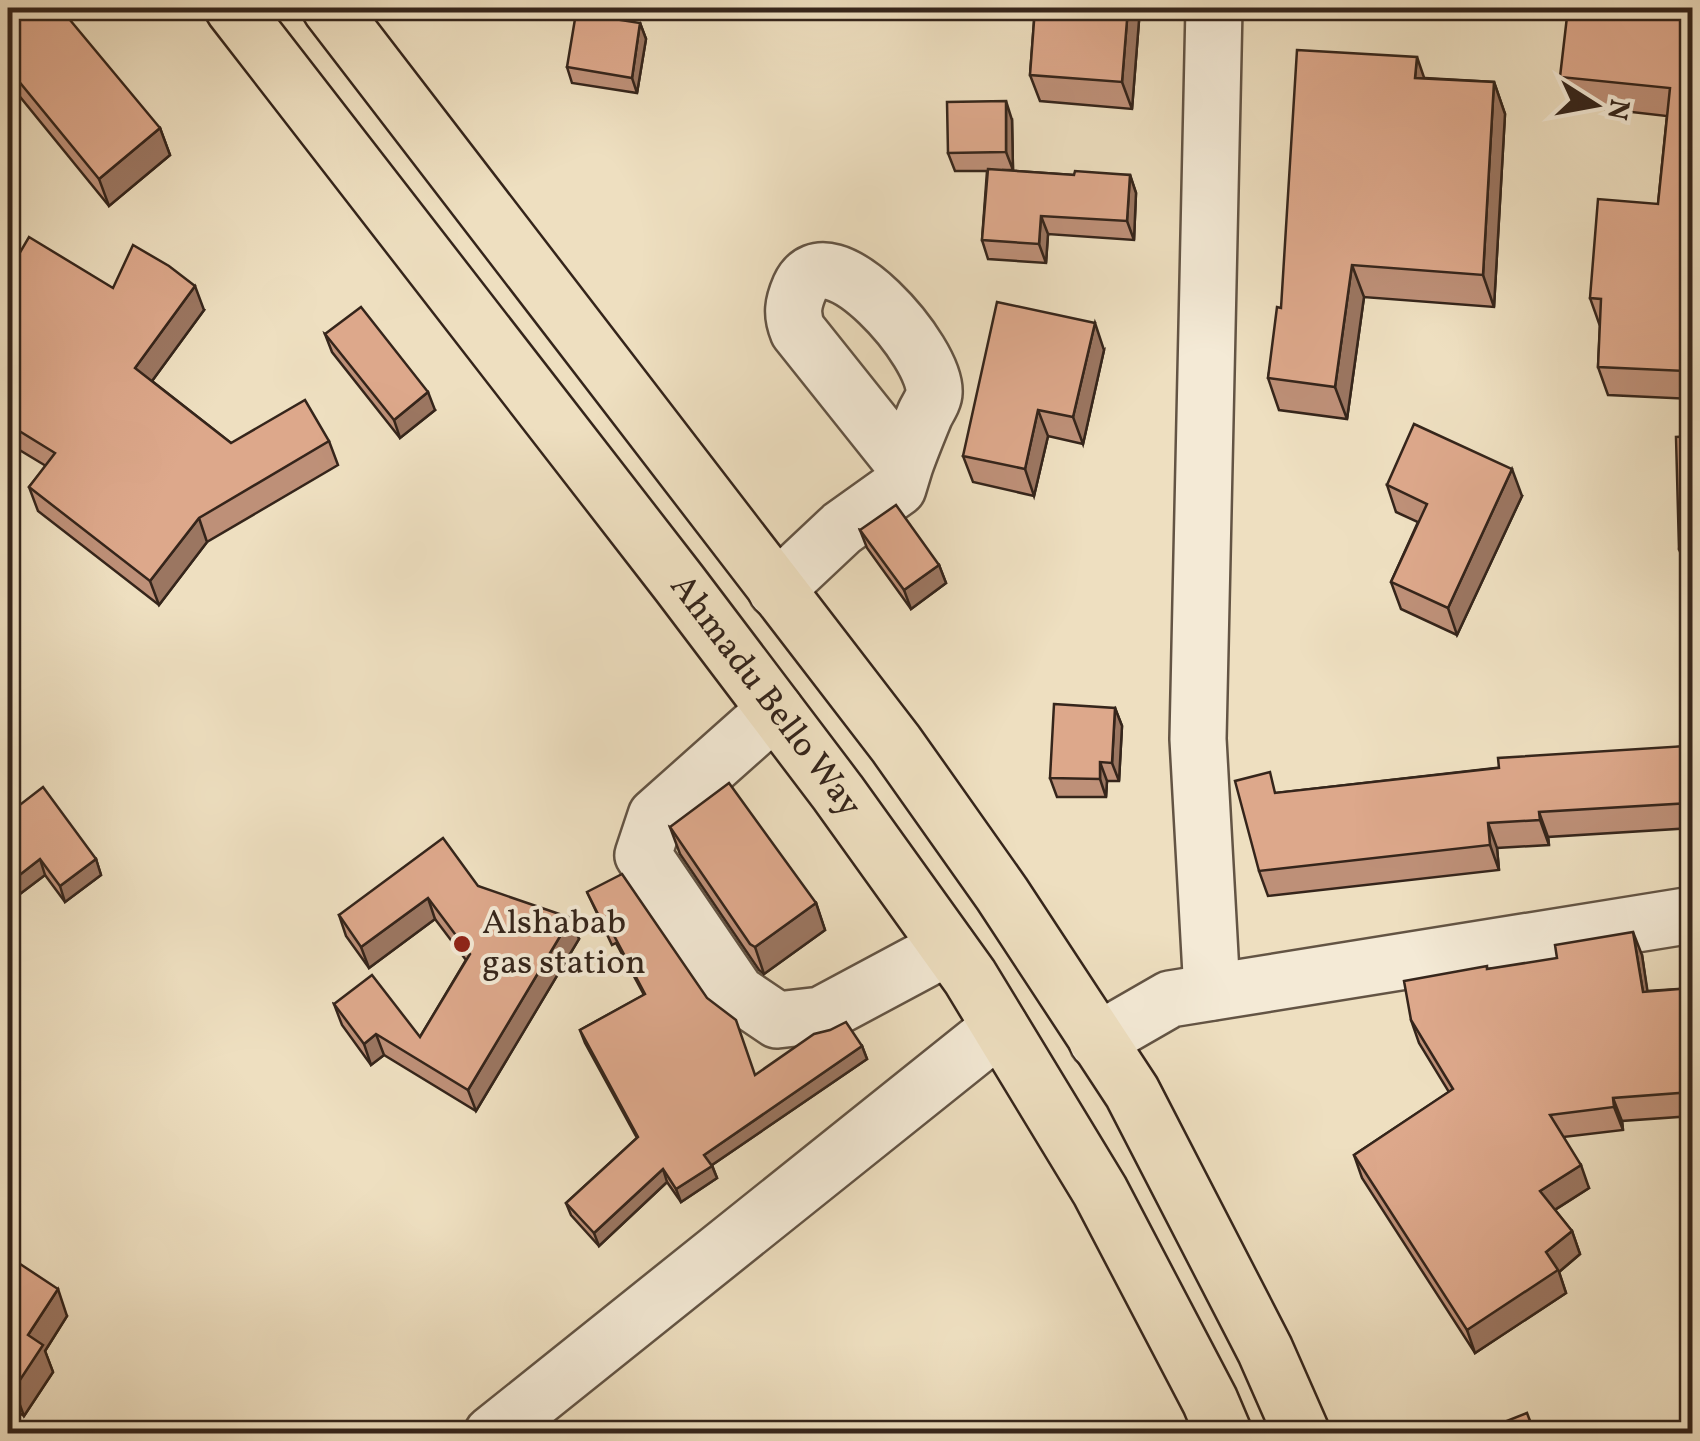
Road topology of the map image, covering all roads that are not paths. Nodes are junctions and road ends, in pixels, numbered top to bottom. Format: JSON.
{"nodes":[{"id":1,"x":233,"y":8,"type":"edge"},
{"id":2,"x":330,"y":8,"type":"edge"},
{"id":3,"x":1214,"y":8,"type":"edge"},
{"id":4,"x":904,"y":465,"type":"dead end"},
{"id":5,"x":776,"y":590,"type":"junction"},
{"id":6,"x":775,"y":710,"type":"junction"},
{"id":7,"x":1692,"y":916,"type":"edge"},
{"id":8,"x":948,"y":947,"type":"junction"},
{"id":9,"x":1212,"y":992,"type":"junction"},
{"id":10,"x":1000,"y":1028,"type":"junction"},
{"id":11,"x":1097,"y":1041,"type":"junction"},
{"id":12,"x":492,"y":1434,"type":"edge"},
{"id":13,"x":1224,"y":1434,"type":"edge"},
{"id":14,"x":1302,"y":1434,"type":"edge"}],
"edges":[{"from":1,"to":6,"type":"main road","name":"Ahmadu Bello Way"},
{"from":2,"to":5,"type":"main road"},
{"from":3,"to":9,"type":"street"},
{"from":4,"to":5,"type":"street"},
{"from":5,"to":11,"type":"main road"},
{"from":6,"to":8,"type":"main road","name":"Ahmadu Bello Way"},
{"from":6,"to":8,"type":"street"},
{"from":7,"to":9,"type":"street"},
{"from":8,"to":10,"type":"main road","name":"Ahmadu Bello Way"},
{"from":9,"to":11,"type":"street"},
{"from":10,"to":12,"type":"street"},
{"from":10,"to":13,"type":"main road","name":"Ahmadu Bello Way"},
{"from":11,"to":14,"type":"main road"}]}
